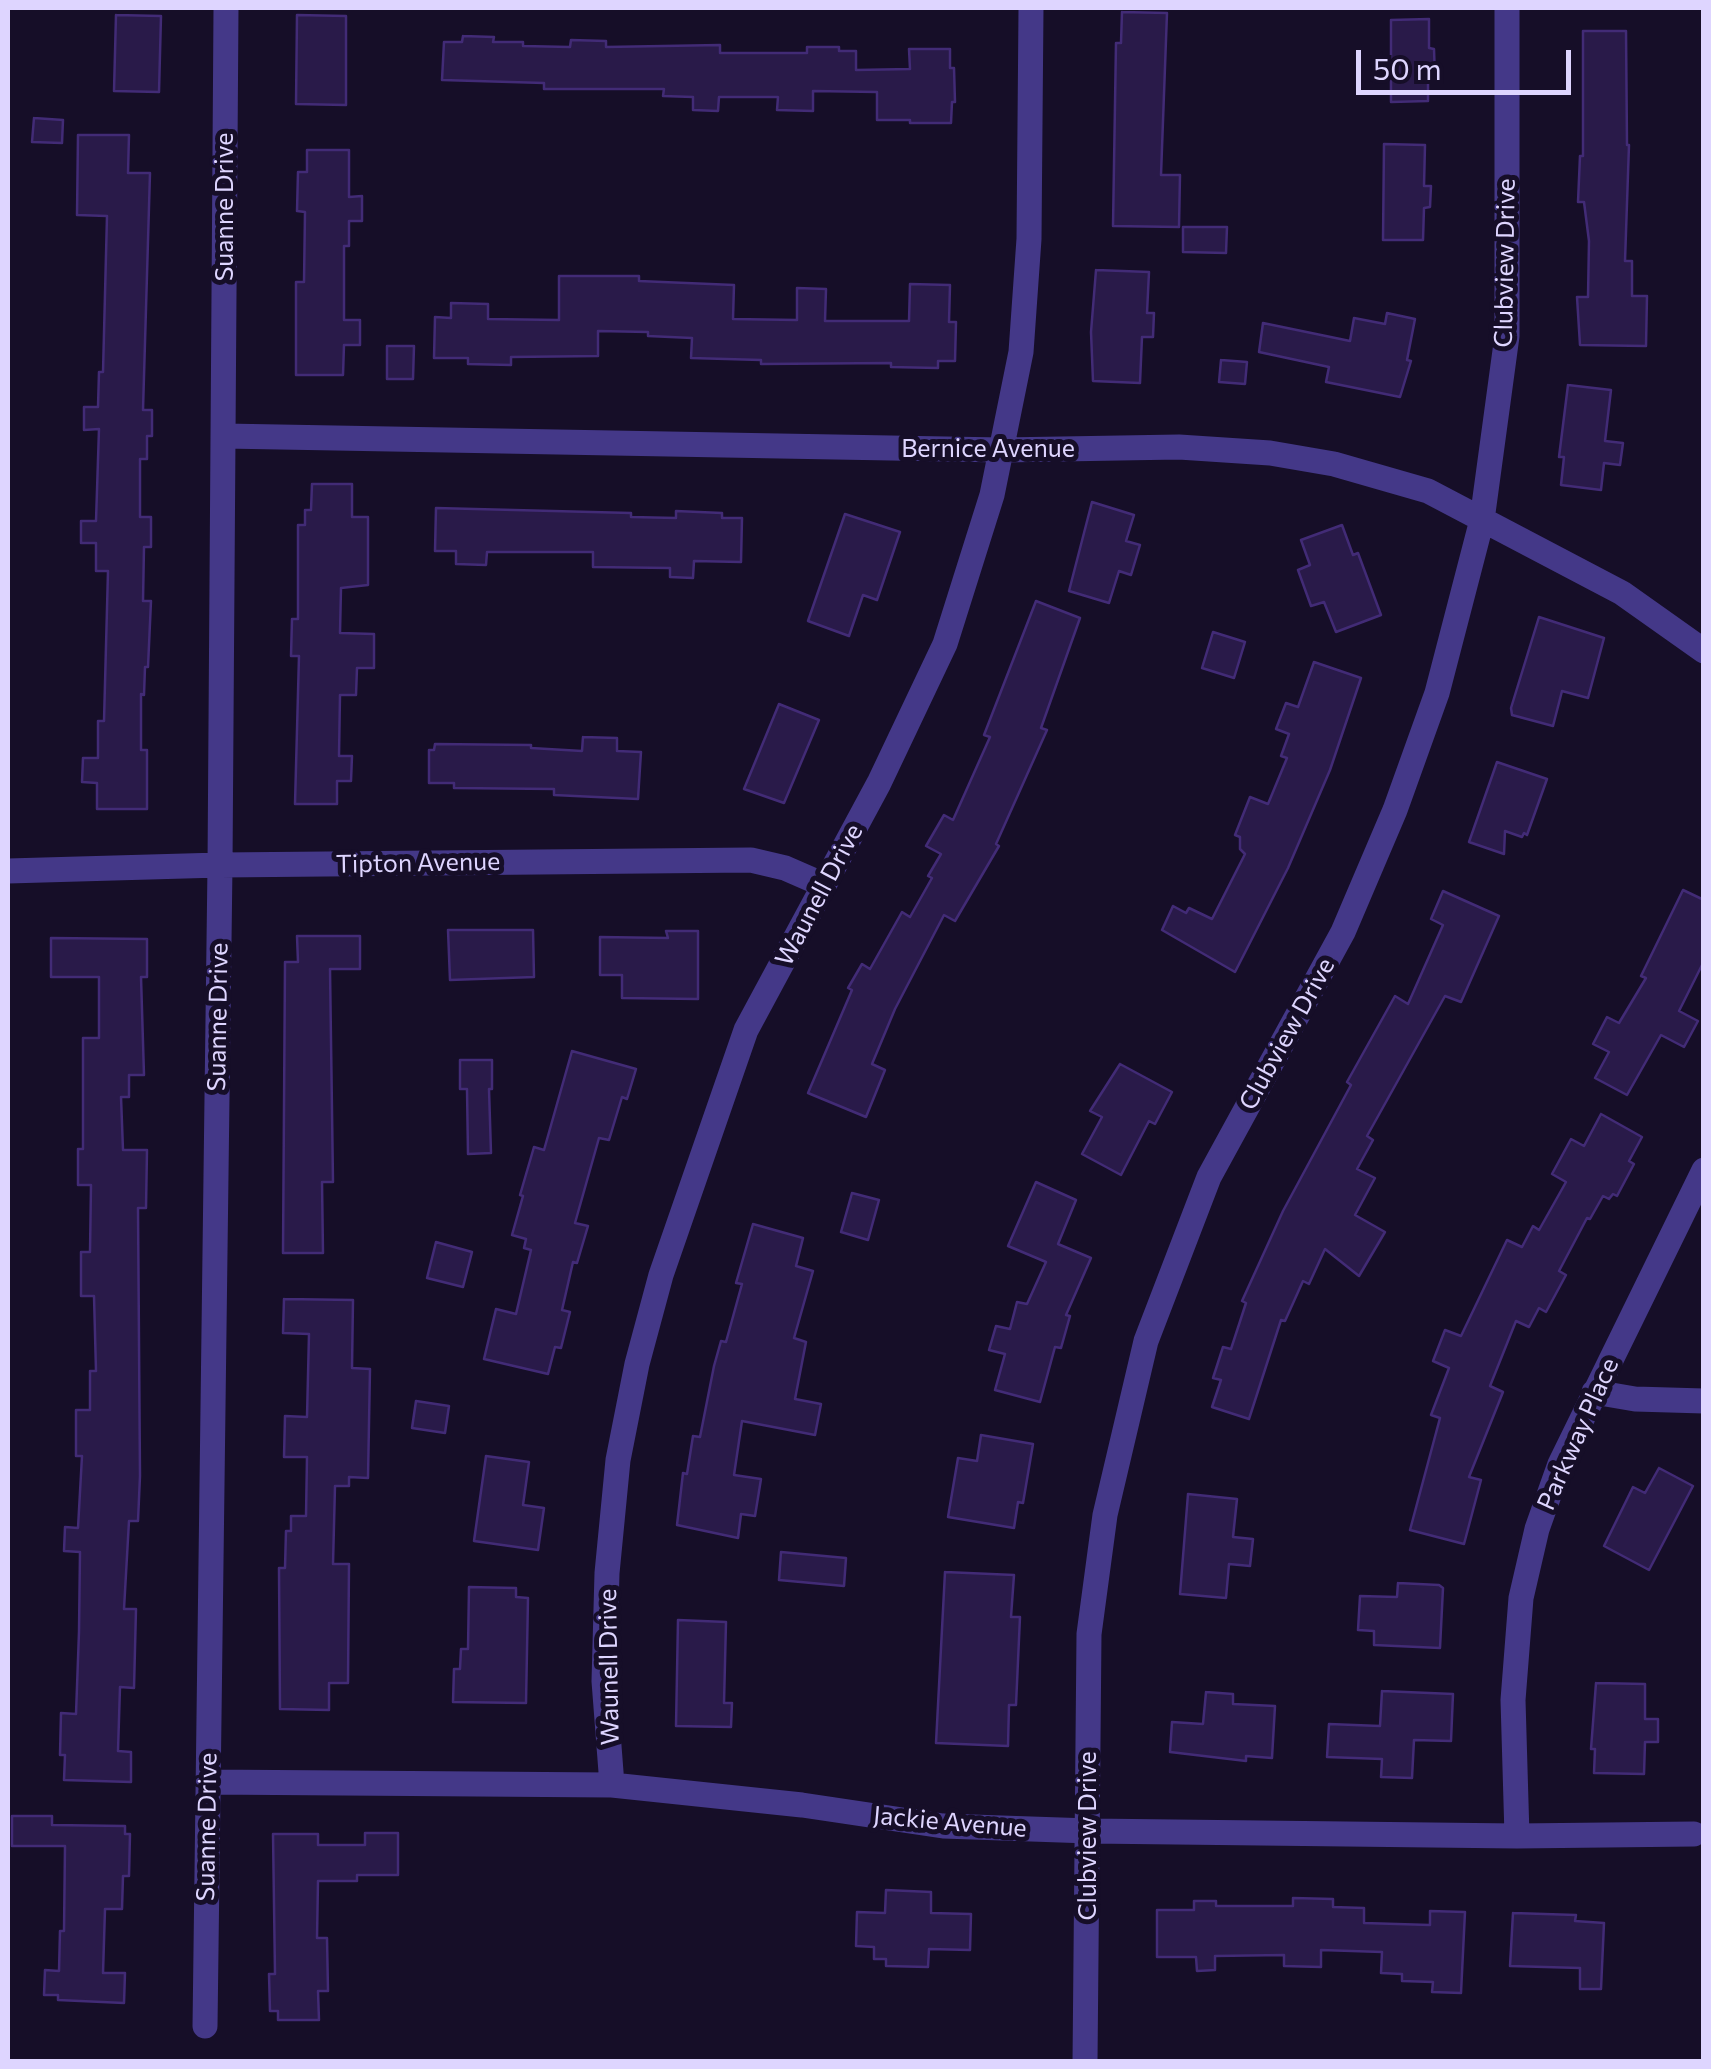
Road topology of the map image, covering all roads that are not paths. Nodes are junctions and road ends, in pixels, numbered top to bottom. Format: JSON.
{"nodes":[{"id":1,"x":226,"y":8,"type":"edge"},
{"id":2,"x":1031,"y":8,"type":"edge"},
{"id":3,"x":1507,"y":8,"type":"edge"},
{"id":4,"x":224,"y":436,"type":"junction"},
{"id":5,"x":1002,"y":450,"type":"junction"},
{"id":6,"x":1482,"y":520,"type":"junction"},
{"id":7,"x":1704,"y":651,"type":"edge"},
{"id":8,"x":220,"y":865,"type":"junction"},
{"id":9,"x":8,"y":871,"type":"edge"},
{"id":10,"x":824,"y":885,"type":"junction"},
{"id":11,"x":1704,"y":1170,"type":"edge"},
{"id":12,"x":1594,"y":1392,"type":"junction"},
{"id":13,"x":1704,"y":1401,"type":"edge"},
{"id":14,"x":208,"y":1782,"type":"junction"},
{"id":15,"x":612,"y":1785,"type":"junction"},
{"id":16,"x":1090,"y":1831,"type":"junction"},
{"id":17,"x":1694,"y":1834,"type":"dead end"},
{"id":18,"x":1518,"y":1836,"type":"junction"},
{"id":19,"x":205,"y":2026,"type":"dead end"},
{"id":20,"x":1085,"y":2062,"type":"edge"}],
"edges":[{"from":1,"to":4,"type":"street","name":"Suanne Drive"},
{"from":2,"to":5,"type":"street","name":"Waunell Drive"},
{"from":3,"to":6,"type":"street","name":"Clubview Drive"},
{"from":4,"to":5,"type":"street","name":"Bernice Avenue"},
{"from":4,"to":8,"type":"street","name":"Suanne Drive"},
{"from":5,"to":6,"type":"street","name":"Bernice Avenue"},
{"from":5,"to":10,"type":"street","name":"Waunell Drive"},
{"from":6,"to":7,"type":"street","name":"Bernice Avenue"},
{"from":6,"to":16,"type":"street","name":"Clubview Drive"},
{"from":8,"to":9,"type":"street","name":"Tipton Avenue"},
{"from":8,"to":10,"type":"street","name":"Tipton Avenue"},
{"from":8,"to":14,"type":"street","name":"Suanne Drive"},
{"from":10,"to":15,"type":"street","name":"Waunell Drive"},
{"from":11,"to":12,"type":"street","name":"Parkway Place"},
{"from":12,"to":13,"type":"street"},
{"from":12,"to":18,"type":"street","name":"Parkway Place"},
{"from":14,"to":15,"type":"street","name":"Jackie Avenue"},
{"from":14,"to":19,"type":"street","name":"Suanne Drive"},
{"from":15,"to":16,"type":"street","name":"Jackie Avenue"},
{"from":16,"to":18,"type":"street","name":"Jackie Avenue"},
{"from":16,"to":20,"type":"street","name":"Clubview Drive"},
{"from":17,"to":18,"type":"street","name":"Jackie Avenue"}]}
